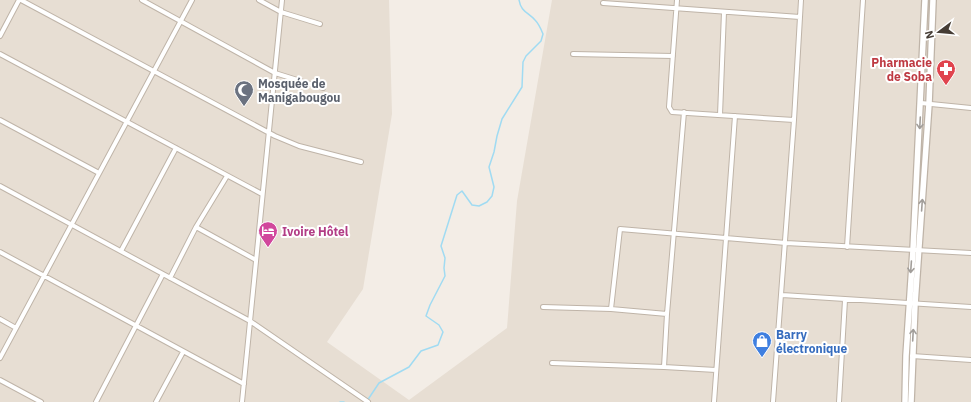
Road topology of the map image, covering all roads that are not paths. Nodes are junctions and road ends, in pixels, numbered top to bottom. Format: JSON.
{"nodes":[{"id":1,"x":20,"y":0,"type":"edge"},
{"id":2,"x":142,"y":0,"type":"edge"},
{"id":3,"x":192,"y":0,"type":"edge"},
{"id":4,"x":259,"y":0,"type":"edge"},
{"id":5,"x":282,"y":0,"type":"edge"},
{"id":6,"x":677,"y":0,"type":"edge"},
{"id":7,"x":801,"y":0,"type":"edge"},
{"id":8,"x":863,"y":0,"type":"edge"},
{"id":9,"x":925,"y":0,"type":"edge"},
{"id":10,"x":933,"y":0,"type":"edge"},
{"id":11,"x":603,"y":2,"type":"dead end"},
{"id":12,"x":676,"y":8,"type":"junction"},
{"id":13,"x":280,"y":12,"type":"junction"},
{"id":14,"x":724,"y":12,"type":"junction"},
{"id":15,"x":800,"y":17,"type":"junction"},
{"id":16,"x":181,"y":21,"type":"junction"},
{"id":17,"x":320,"y":24,"type":"dead end"},
{"id":18,"x":0,"y":36,"type":"edge"},
{"id":19,"x":0,"y":54,"type":"edge"},
{"id":20,"x":573,"y":54,"type":"dead end"},
{"id":21,"x":673,"y":56,"type":"junction"},
{"id":22,"x":154,"y":70,"type":"junction"},
{"id":23,"x":274,"y":73,"type":"junction"},
{"id":24,"x":323,"y":88,"type":"dead end"},
{"id":25,"x":921,"y":103,"type":"junction"},
{"id":26,"x":930,"y":104,"type":"junction"},
{"id":27,"x":971,"y":108,"type":"edge"},
{"id":28,"x":684,"y":112,"type":"junction"},
{"id":29,"x":720,"y":115,"type":"junction"},
{"id":30,"x":735,"y":116,"type":"junction"},
{"id":31,"x":0,"y":120,"type":"edge"},
{"id":32,"x":794,"y":120,"type":"junction"},
{"id":33,"x":127,"y":122,"type":"junction"},
{"id":34,"x":268,"y":131,"type":"junction"},
{"id":35,"x":176,"y":148,"type":"junction"},
{"id":36,"x":361,"y":162,"type":"dead end"},
{"id":37,"x":99,"y":173,"type":"junction"},
{"id":38,"x":227,"y":176,"type":"junction"},
{"id":39,"x":0,"y":186,"type":"edge"},
{"id":40,"x":262,"y":194,"type":"junction"},
{"id":41,"x":71,"y":224,"type":"junction"},
{"id":42,"x":196,"y":227,"type":"junction"},
{"id":43,"x":674,"y":234,"type":"junction"},
{"id":44,"x":726,"y":238,"type":"junction"},
{"id":45,"x":786,"y":243,"type":"junction"},
{"id":46,"x":847,"y":247,"type":"junction"},
{"id":47,"x":915,"y":250,"type":"junction"},
{"id":48,"x":121,"y":251,"type":"junction"},
{"id":49,"x":0,"y":252,"type":"edge"},
{"id":50,"x":971,"y":253,"type":"edge"},
{"id":51,"x":256,"y":260,"type":"junction"},
{"id":52,"x":163,"y":274,"type":"junction"},
{"id":53,"x":44,"y":276,"type":"junction"},
{"id":54,"x":170,"y":278,"type":"junction"},
{"id":55,"x":782,"y":295,"type":"junction"},
{"id":56,"x":845,"y":300,"type":"junction"},
{"id":57,"x":912,"y":304,"type":"junction"},
{"id":58,"x":543,"y":307,"type":"dead end"},
{"id":59,"x":971,"y":307,"type":"edge"},
{"id":60,"x":611,"y":309,"type":"junction"},
{"id":61,"x":667,"y":314,"type":"junction"},
{"id":62,"x":0,"y":318,"type":"edge"},
{"id":63,"x":250,"y":321,"type":"junction"},
{"id":64,"x":135,"y":326,"type":"junction"},
{"id":65,"x":16,"y":328,"type":"junction"},
{"id":66,"x":183,"y":352,"type":"junction"},
{"id":67,"x":912,"y":356,"type":"junction"},
{"id":68,"x":0,"y":358,"type":"edge"},
{"id":69,"x":971,"y":360,"type":"edge"},
{"id":70,"x":552,"y":363,"type":"dead end"},
{"id":71,"x":664,"y":367,"type":"junction"},
{"id":72,"x":716,"y":370,"type":"junction"},
{"id":73,"x":0,"y":380,"type":"edge"},
{"id":74,"x":244,"y":384,"type":"junction"},
{"id":75,"x":41,"y":402,"type":"edge"},
{"id":76,"x":96,"y":402,"type":"edge"},
{"id":77,"x":156,"y":402,"type":"edge"},
{"id":78,"x":242,"y":402,"type":"edge"},
{"id":79,"x":368,"y":402,"type":"edge"},
{"id":80,"x":714,"y":402,"type":"edge"},
{"id":81,"x":773,"y":402,"type":"edge"},
{"id":82,"x":839,"y":402,"type":"edge"},
{"id":83,"x":905,"y":402,"type":"edge"},
{"id":84,"x":911,"y":402,"type":"edge"}],
"edges":[{"from":1,"to":18,"type":"street"},
{"from":1,"to":22,"type":"street"},
{"from":2,"to":16,"type":"street"},
{"from":3,"to":16,"type":"street"},
{"from":4,"to":13,"type":"street"},
{"from":5,"to":13,"type":"street"},
{"from":6,"to":12,"type":"street"},
{"from":7,"to":15,"type":"street"},
{"from":8,"to":46,"type":"street"},
{"from":9,"to":25,"type":"street"},
{"from":10,"to":26,"type":"street"},
{"from":11,"to":12,"type":"street"},
{"from":12,"to":14,"type":"street"},
{"from":12,"to":21,"type":"street"},
{"from":13,"to":17,"type":"street"},
{"from":13,"to":23,"type":"street"},
{"from":14,"to":15,"type":"street"},
{"from":14,"to":29,"type":"street"},
{"from":15,"to":32,"type":"street"},
{"from":16,"to":22,"type":"street"},
{"from":16,"to":23,"type":"street"},
{"from":19,"to":33,"type":"street"},
{"from":20,"to":21,"type":"street"},
{"from":21,"to":28,"type":"street"},
{"from":22,"to":33,"type":"street"},
{"from":22,"to":34,"type":"street"},
{"from":23,"to":24,"type":"street"},
{"from":23,"to":34,"type":"street"},
{"from":25,"to":26,"type":"street"},
{"from":25,"to":47,"type":"street","one_way":true},
{"from":26,"to":27,"type":"street"},
{"from":47,"to":26,"type":"street","one_way":true},
{"from":28,"to":29,"type":"street"},
{"from":28,"to":43,"type":"street"},
{"from":29,"to":30,"type":"street"},
{"from":30,"to":32,"type":"street"},
{"from":30,"to":44,"type":"street"},
{"from":31,"to":37,"type":"street"},
{"from":32,"to":45,"type":"street"},
{"from":33,"to":35,"type":"street"},
{"from":33,"to":37,"type":"street"},
{"from":34,"to":36,"type":"street"},
{"from":34,"to":40,"type":"street"},
{"from":35,"to":38,"type":"street"},
{"from":35,"to":48,"type":"street"},
{"from":37,"to":41,"type":"street"},
{"from":38,"to":40,"type":"street"},
{"from":38,"to":42,"type":"street"},
{"from":39,"to":41,"type":"street"},
{"from":40,"to":51,"type":"street"},
{"from":41,"to":48,"type":"street"},
{"from":41,"to":53,"type":"street"},
{"from":42,"to":51,"type":"street"},
{"from":42,"to":54,"type":"street"},
{"from":43,"to":44,"type":"street"},
{"from":43,"to":60,"type":"street"},
{"from":43,"to":61,"type":"street"},
{"from":44,"to":45,"type":"street"},
{"from":44,"to":72,"type":"street"},
{"from":45,"to":46,"type":"street"},
{"from":45,"to":55,"type":"street"},
{"from":46,"to":47,"type":"street"},
{"from":47,"to":50,"type":"street"},
{"from":47,"to":57,"type":"street"},
{"from":48,"to":52,"type":"street"},
{"from":49,"to":53,"type":"street"},
{"from":51,"to":63,"type":"street"},
{"from":52,"to":54,"type":"street"},
{"from":52,"to":64,"type":"street"},
{"from":53,"to":64,"type":"street"},
{"from":53,"to":65,"type":"street"},
{"from":54,"to":63,"type":"street"},
{"from":55,"to":56,"type":"street"},
{"from":55,"to":81,"type":"street"},
{"from":56,"to":57,"type":"street"},
{"from":56,"to":82,"type":"street"},
{"from":57,"to":59,"type":"street"},
{"from":67,"to":57,"type":"street","one_way":true},
{"from":57,"to":83,"type":"street"},
{"from":58,"to":60,"type":"street"},
{"from":60,"to":61,"type":"street"},
{"from":61,"to":71,"type":"street"},
{"from":62,"to":65,"type":"street"},
{"from":63,"to":74,"type":"street"},
{"from":63,"to":79,"type":"street"},
{"from":64,"to":66,"type":"street"},
{"from":64,"to":76,"type":"street"},
{"from":65,"to":68,"type":"street"},
{"from":66,"to":74,"type":"street"},
{"from":66,"to":77,"type":"street"},
{"from":67,"to":69,"type":"street"},
{"from":67,"to":84,"type":"street"},
{"from":70,"to":71,"type":"street"},
{"from":71,"to":72,"type":"street"},
{"from":72,"to":80,"type":"street"},
{"from":73,"to":75,"type":"street"},
{"from":74,"to":78,"type":"street"}]}
